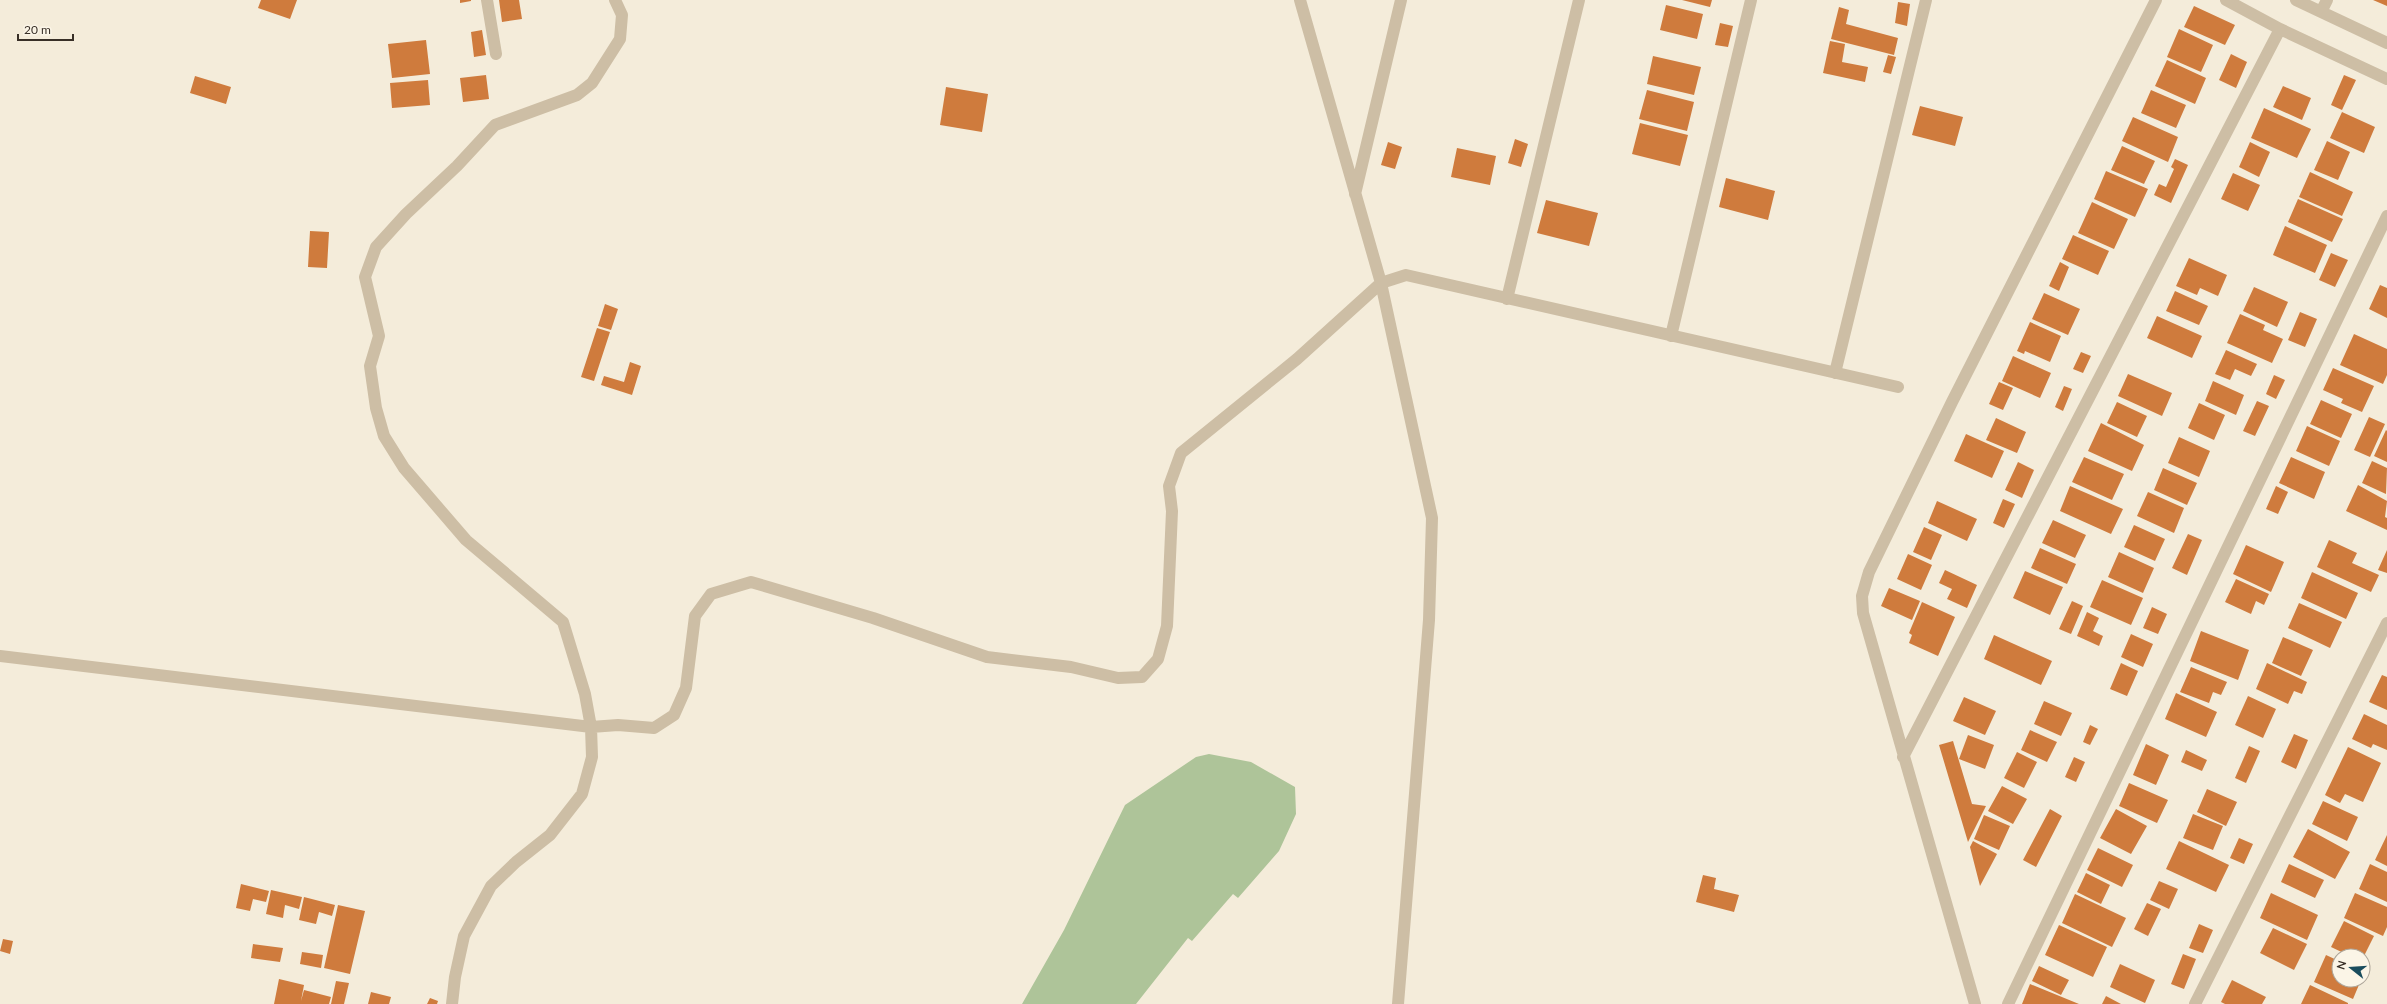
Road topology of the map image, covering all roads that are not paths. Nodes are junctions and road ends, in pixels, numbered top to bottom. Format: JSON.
{"nodes":[{"id":1,"x":487,"y":0,"type":"edge"},
{"id":2,"x":615,"y":0,"type":"edge"},
{"id":3,"x":1300,"y":0,"type":"edge"},
{"id":4,"x":1400,"y":0,"type":"edge"},
{"id":5,"x":1579,"y":0,"type":"edge"},
{"id":6,"x":1751,"y":0,"type":"edge"},
{"id":7,"x":1926,"y":0,"type":"edge"},
{"id":8,"x":2156,"y":0,"type":"edge"},
{"id":9,"x":2226,"y":0,"type":"edge"},
{"id":10,"x":2296,"y":0,"type":"edge"},
{"id":11,"x":2327,"y":0,"type":"edge"},
{"id":12,"x":2321,"y":12,"type":"junction"},
{"id":13,"x":2280,"y":29,"type":"junction"},
{"id":14,"x":2387,"y":43,"type":"edge"},
{"id":15,"x":496,"y":54,"type":"dead end"},
{"id":16,"x":2387,"y":79,"type":"edge"},
{"id":17,"x":1354,"y":195,"type":"junction"},
{"id":18,"x":2387,"y":216,"type":"edge"},
{"id":19,"x":1381,"y":283,"type":"junction"},
{"id":20,"x":1507,"y":299,"type":"junction"},
{"id":21,"x":1671,"y":336,"type":"junction"},
{"id":22,"x":1835,"y":373,"type":"junction"},
{"id":23,"x":1898,"y":387,"type":"dead end"},
{"id":24,"x":2387,"y":622,"type":"edge"},
{"id":25,"x":0,"y":656,"type":"edge"},
{"id":26,"x":591,"y":727,"type":"junction"},
{"id":27,"x":1903,"y":757,"type":"junction"},
{"id":28,"x":452,"y":1004,"type":"edge"},
{"id":29,"x":1398,"y":1004,"type":"edge"},
{"id":30,"x":1975,"y":1004,"type":"edge"},
{"id":31,"x":2008,"y":1004,"type":"edge"},
{"id":32,"x":2195,"y":1004,"type":"edge"}],
"edges":[{"from":1,"to":15,"type":"street"},
{"from":2,"to":26,"type":"street"},
{"from":3,"to":17,"type":"street"},
{"from":4,"to":17,"type":"street"},
{"from":5,"to":20,"type":"street"},
{"from":6,"to":21,"type":"street"},
{"from":7,"to":22,"type":"street"},
{"from":8,"to":27,"type":"street"},
{"from":9,"to":13,"type":"street"},
{"from":10,"to":12,"type":"street"},
{"from":11,"to":12,"type":"street"},
{"from":12,"to":14,"type":"street"},
{"from":13,"to":16,"type":"street"},
{"from":13,"to":27,"type":"street"},
{"from":17,"to":19,"type":"street"},
{"from":18,"to":31,"type":"street"},
{"from":19,"to":20,"type":"street"},
{"from":19,"to":26,"type":"street"},
{"from":19,"to":29,"type":"street"},
{"from":20,"to":21,"type":"street"},
{"from":21,"to":22,"type":"street"},
{"from":22,"to":23,"type":"street"},
{"from":24,"to":32,"type":"street"},
{"from":25,"to":26,"type":"street"},
{"from":26,"to":28,"type":"street"},
{"from":27,"to":30,"type":"street"}]}
